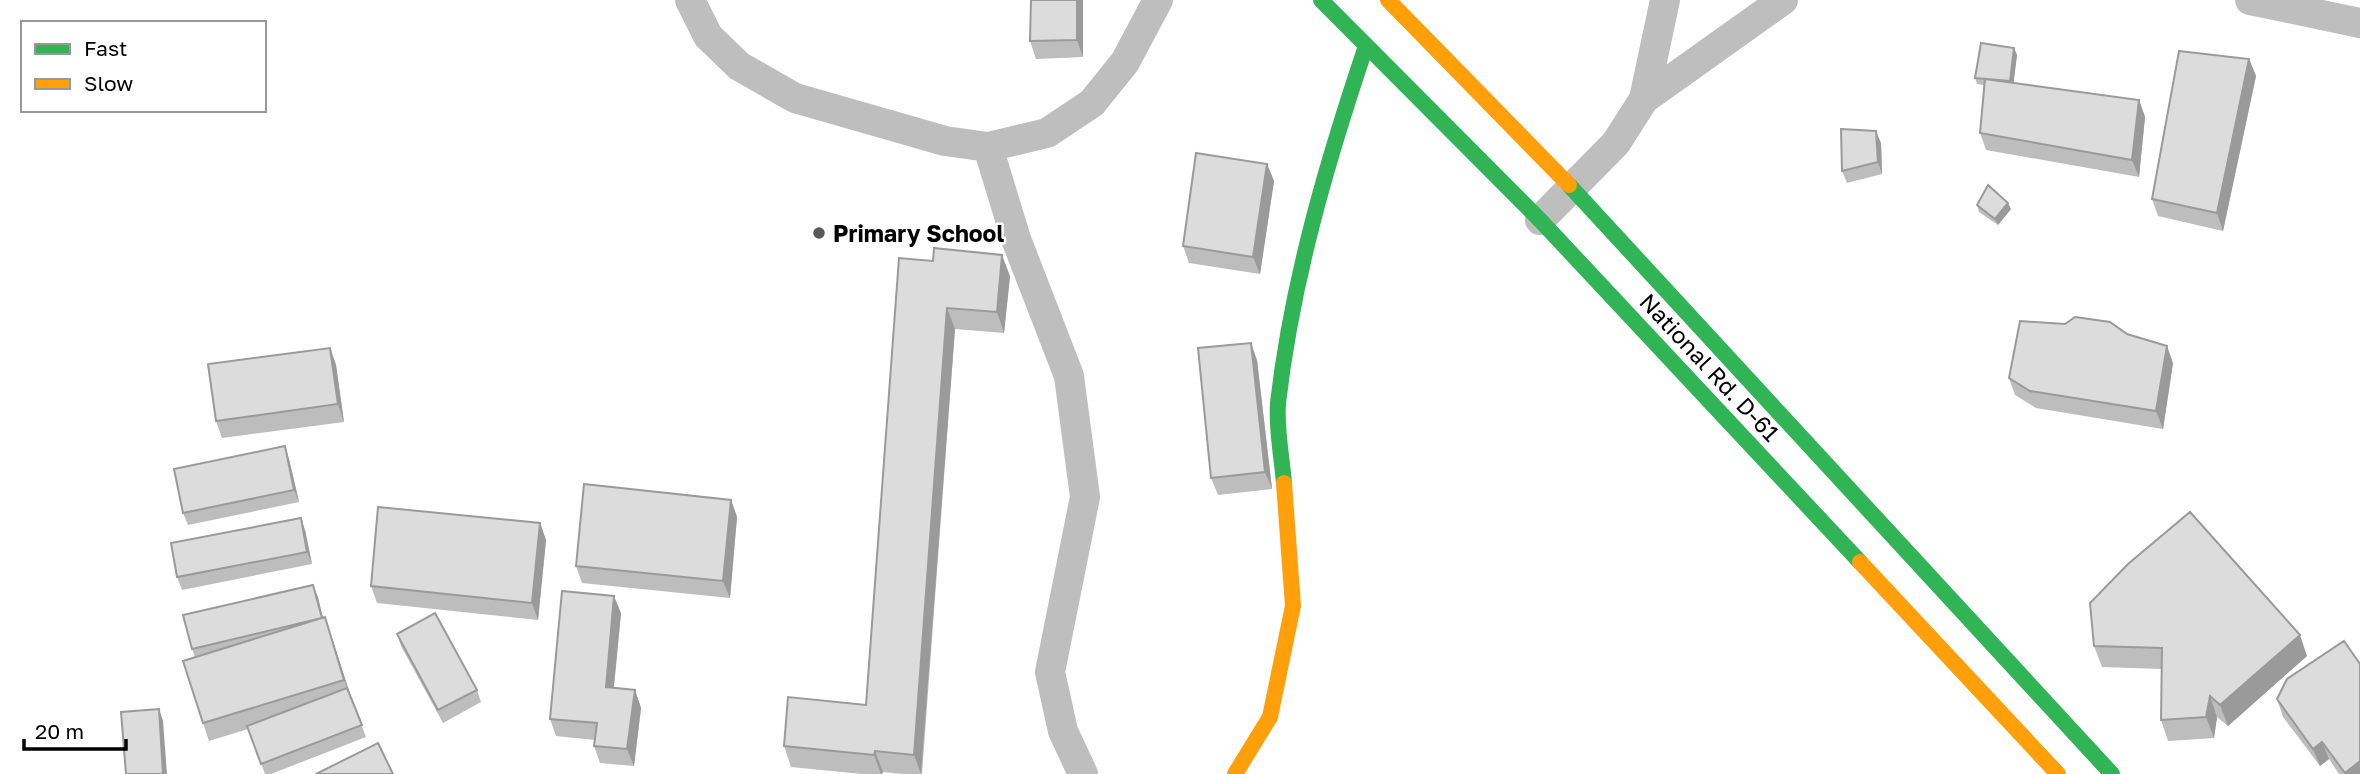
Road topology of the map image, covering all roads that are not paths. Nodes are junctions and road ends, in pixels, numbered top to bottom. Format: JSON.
{"nodes":[{"id":1,"x":690,"y":0,"type":"edge"},
{"id":2,"x":1158,"y":0,"type":"edge"},
{"id":3,"x":1321,"y":0,"type":"edge"},
{"id":4,"x":1388,"y":0,"type":"edge"},
{"id":5,"x":1665,"y":0,"type":"edge"},
{"id":6,"x":1783,"y":0,"type":"edge"},
{"id":7,"x":2249,"y":0,"type":"edge"},
{"id":8,"x":2360,"y":23,"type":"edge"},
{"id":9,"x":1366,"y":46,"type":"junction"},
{"id":10,"x":1644,"y":99,"type":"junction"},
{"id":11,"x":988,"y":147,"type":"junction"},
{"id":12,"x":1572,"y":188,"type":"junction"},
{"id":13,"x":1540,"y":220,"type":"junction"},
{"id":14,"x":1083,"y":774,"type":"edge"},
{"id":15,"x":1235,"y":774,"type":"edge"},
{"id":16,"x":2058,"y":774,"type":"edge"},
{"id":17,"x":2112,"y":774,"type":"edge"}],
"edges":[{"from":1,"to":11,"type":"street"},
{"from":2,"to":11,"type":"street"},
{"from":3,"to":9,"type":"main road","name":"National Rd. D-61"},
{"from":4,"to":12,"type":"main road","name":"National Rd. D-61"},
{"from":5,"to":10,"type":"street"},
{"from":6,"to":10,"type":"street"},
{"from":7,"to":8,"type":"street"},
{"from":9,"to":13,"type":"main road","name":"National Rd. D-61"},
{"from":9,"to":15,"type":"main road"},
{"from":10,"to":12,"type":"street"},
{"from":11,"to":14,"type":"street"},
{"from":12,"to":13,"type":"street"},
{"from":12,"to":17,"type":"main road","name":"National Rd. D-61"},
{"from":13,"to":16,"type":"main road","name":"National Rd. D-61"}]}
